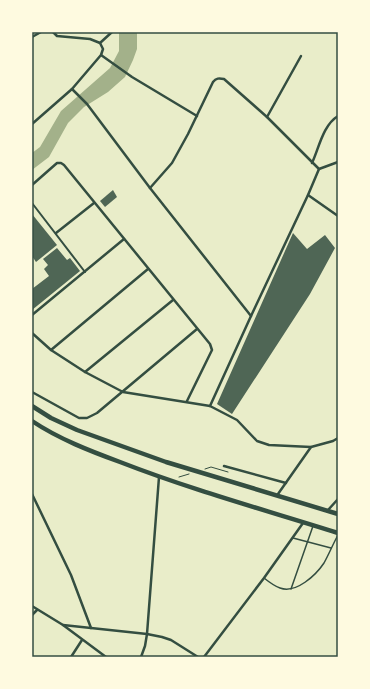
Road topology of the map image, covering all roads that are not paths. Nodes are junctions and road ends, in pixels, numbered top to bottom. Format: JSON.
{"nodes":[{"id":1,"x":41,"y":32,"type":"edge"},
{"id":2,"x":53,"y":32,"type":"edge"},
{"id":3,"x":112,"y":32,"type":"edge"},
{"id":4,"x":32,"y":37,"type":"edge"},
{"id":5,"x":100,"y":43,"type":"junction"},
{"id":6,"x":101,"y":55,"type":"junction"},
{"id":7,"x":301,"y":56,"type":"dead end"},
{"id":8,"x":72,"y":89,"type":"junction"},
{"id":9,"x":197,"y":116,"type":"junction"},
{"id":10,"x":338,"y":116,"type":"edge"},
{"id":11,"x":267,"y":117,"type":"junction"},
{"id":12,"x":32,"y":124,"type":"edge"},
{"id":13,"x":338,"y":162,"type":"edge"},
{"id":14,"x":312,"y":163,"type":"junction"},
{"id":15,"x":319,"y":169,"type":"junction"},
{"id":16,"x":32,"y":185,"type":"edge"},
{"id":17,"x":150,"y":188,"type":"junction"},
{"id":18,"x":308,"y":196,"type":"junction"},
{"id":19,"x":94,"y":202,"type":"junction"},
{"id":20,"x":32,"y":203,"type":"edge"},
{"id":21,"x":338,"y":216,"type":"edge"},
{"id":22,"x":56,"y":233,"type":"junction"},
{"id":23,"x":124,"y":239,"type":"junction"},
{"id":24,"x":148,"y":268,"type":"junction"},
{"id":25,"x":85,"y":272,"type":"junction"},
{"id":26,"x":173,"y":300,"type":"junction"},
{"id":27,"x":32,"y":315,"type":"edge"},
{"id":28,"x":251,"y":316,"type":"junction"},
{"id":29,"x":197,"y":329,"type":"junction"},
{"id":30,"x":32,"y":333,"type":"edge"},
{"id":31,"x":51,"y":350,"type":"junction"},
{"id":32,"x":85,"y":372,"type":"junction"},
{"id":33,"x":32,"y":392,"type":"edge"},
{"id":34,"x":122,"y":392,"type":"junction"},
{"id":35,"x":187,"y":402,"type":"junction"},
{"id":36,"x":32,"y":406,"type":"edge"},
{"id":37,"x":210,"y":406,"type":"junction"},
{"id":38,"x":32,"y":422,"type":"edge"},
{"id":39,"x":338,"y":438,"type":"edge"},
{"id":40,"x":311,"y":447,"type":"junction"},
{"id":41,"x":224,"y":466,"type":"dead end"},
{"id":42,"x":159,"y":477,"type":"junction"},
{"id":43,"x":286,"y":483,"type":"junction"},
{"id":44,"x":32,"y":494,"type":"edge"},
{"id":45,"x":278,"y":494,"type":"junction"},
{"id":46,"x":338,"y":499,"type":"edge"},
{"id":47,"x":328,"y":510,"type":"junction"},
{"id":48,"x":338,"y":514,"type":"edge"},
{"id":49,"x":304,"y":522,"type":"junction"},
{"id":50,"x":313,"y":525,"type":"junction"},
{"id":51,"x":338,"y":534,"type":"edge"},
{"id":52,"x":293,"y":538,"type":"junction"},
{"id":53,"x":307,"y":542,"type":"junction"},
{"id":54,"x":331,"y":548,"type":"junction"},
{"id":55,"x":264,"y":578,"type":"junction"},
{"id":56,"x":290,"y":589,"type":"junction"},
{"id":57,"x":32,"y":606,"type":"edge"},
{"id":58,"x":38,"y":610,"type":"junction"},
{"id":59,"x":32,"y":615,"type":"edge"},
{"id":60,"x":63,"y":625,"type":"junction"},
{"id":61,"x":91,"y":628,"type":"junction"},
{"id":62,"x":147,"y":634,"type":"junction"},
{"id":63,"x":82,"y":640,"type":"junction"},
{"id":64,"x":71,"y":657,"type":"edge"},
{"id":65,"x":106,"y":657,"type":"edge"},
{"id":66,"x":141,"y":657,"type":"edge"},
{"id":67,"x":198,"y":657,"type":"edge"},
{"id":68,"x":204,"y":657,"type":"edge"}],
"edges":[{"from":1,"to":4,"type":"street"},
{"from":2,"to":5,"type":"street"},
{"from":3,"to":5,"type":"street"},
{"from":5,"to":6,"type":"street"},
{"from":6,"to":8,"type":"street"},
{"from":6,"to":9,"type":"street"},
{"from":7,"to":11,"type":"street"},
{"from":8,"to":12,"type":"street"},
{"from":8,"to":17,"type":"street"},
{"from":9,"to":11,"type":"street"},
{"from":9,"to":17,"type":"street"},
{"from":10,"to":14,"type":"street"},
{"from":11,"to":14,"type":"street"},
{"from":13,"to":15,"type":"street"},
{"from":14,"to":15,"type":"street"},
{"from":15,"to":18,"type":"street"},
{"from":16,"to":19,"type":"street"},
{"from":17,"to":28,"type":"street"},
{"from":18,"to":21,"type":"street"},
{"from":18,"to":28,"type":"street"},
{"from":19,"to":22,"type":"street"},
{"from":19,"to":23,"type":"street"},
{"from":20,"to":22,"type":"street"},
{"from":22,"to":25,"type":"street"},
{"from":23,"to":24,"type":"street"},
{"from":23,"to":25,"type":"street"},
{"from":24,"to":26,"type":"street"},
{"from":24,"to":31,"type":"street"},
{"from":25,"to":27,"type":"street"},
{"from":26,"to":29,"type":"street"},
{"from":26,"to":32,"type":"street"},
{"from":28,"to":37,"type":"street"},
{"from":29,"to":34,"type":"street"},
{"from":29,"to":35,"type":"street"},
{"from":30,"to":31,"type":"street"},
{"from":31,"to":32,"type":"street"},
{"from":32,"to":34,"type":"street"},
{"from":33,"to":34,"type":"street"},
{"from":34,"to":35,"type":"street"},
{"from":35,"to":37,"type":"street"},
{"from":36,"to":45,"type":"highway"},
{"from":37,"to":40,"type":"street"},
{"from":38,"to":42,"type":"highway"},
{"from":39,"to":40,"type":"street"},
{"from":40,"to":43,"type":"street"},
{"from":41,"to":43,"type":"street"},
{"from":42,"to":49,"type":"highway"},
{"from":42,"to":62,"type":"street"},
{"from":43,"to":45,"type":"street"},
{"from":44,"to":61,"type":"street"},
{"from":45,"to":47,"type":"highway"},
{"from":46,"to":47,"type":"street"},
{"from":47,"to":48,"type":"highway"},
{"from":49,"to":50,"type":"highway"},
{"from":49,"to":52,"type":"street"},
{"from":50,"to":51,"type":"highway"},
{"from":50,"to":53,"type":"lane"},
{"from":51,"to":54,"type":"lane"},
{"from":52,"to":53,"type":"lane"},
{"from":52,"to":55,"type":"street"},
{"from":53,"to":54,"type":"lane"},
{"from":53,"to":56,"type":"lane"},
{"from":54,"to":56,"type":"lane"},
{"from":55,"to":56,"type":"lane"},
{"from":55,"to":68,"type":"street"},
{"from":57,"to":58,"type":"street"},
{"from":58,"to":59,"type":"street"},
{"from":58,"to":60,"type":"street"},
{"from":60,"to":61,"type":"street"},
{"from":60,"to":63,"type":"street"},
{"from":61,"to":62,"type":"street"},
{"from":62,"to":66,"type":"street"},
{"from":62,"to":67,"type":"street"},
{"from":63,"to":64,"type":"street"},
{"from":63,"to":65,"type":"street"}]}
